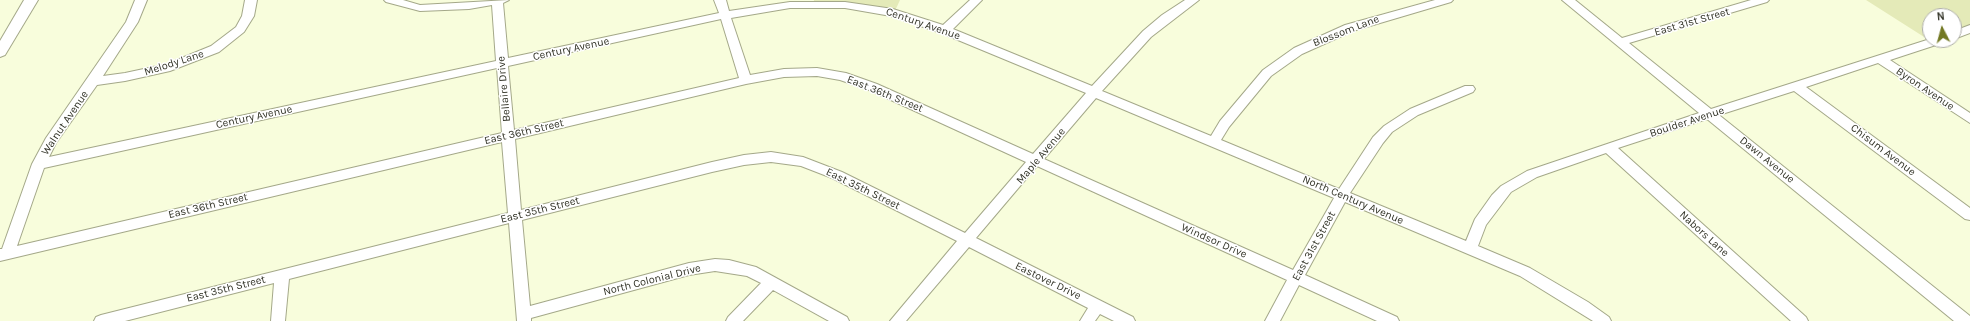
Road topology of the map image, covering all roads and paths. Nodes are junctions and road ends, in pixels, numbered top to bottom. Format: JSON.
{"nodes":[{"id":1,"x":31,"y":0,"type":"edge"},
{"id":2,"x":140,"y":0,"type":"edge"},
{"id":3,"x":251,"y":0,"type":"edge"},
{"id":4,"x":390,"y":0,"type":"edge"},
{"id":5,"x":720,"y":0,"type":"edge"},
{"id":6,"x":976,"y":0,"type":"edge"},
{"id":7,"x":1193,"y":0,"type":"edge"},
{"id":8,"x":1447,"y":0,"type":"edge"},
{"id":9,"x":1568,"y":0,"type":"edge"},
{"id":10,"x":1763,"y":0,"type":"edge"},
{"id":11,"x":500,"y":1,"type":"edge"},
{"id":12,"x":725,"y":15,"type":"junction"},
{"id":13,"x":945,"y":30,"type":"junction"},
{"id":14,"x":1620,"y":42,"type":"junction"},
{"id":15,"x":1922,"y":45,"type":"edge"},
{"id":16,"x":0,"y":52,"type":"edge"},
{"id":17,"x":1880,"y":58,"type":"junction"},
{"id":18,"x":502,"y":64,"type":"junction"},
{"id":19,"x":746,"y":80,"type":"junction"},
{"id":20,"x":93,"y":81,"type":"junction"},
{"id":21,"x":1796,"y":86,"type":"junction"},
{"id":22,"x":1469,"y":89,"type":"dead end"},
{"id":23,"x":1094,"y":92,"type":"junction"},
{"id":24,"x":1710,"y":114,"type":"junction"},
{"id":25,"x":1970,"y":119,"type":"edge"},
{"id":26,"x":508,"y":136,"type":"junction"},
{"id":27,"x":1214,"y":142,"type":"junction"},
{"id":28,"x":1608,"y":147,"type":"junction"},
{"id":29,"x":1037,"y":161,"type":"junction"},
{"id":30,"x":39,"y":164,"type":"junction"},
{"id":31,"x":1342,"y":195,"type":"junction"},
{"id":32,"x":1970,"y":215,"type":"edge"},
{"id":33,"x":516,"y":216,"type":"junction"},
{"id":34,"x":967,"y":241,"type":"junction"},
{"id":35,"x":1470,"y":249,"type":"junction"},
{"id":36,"x":4,"y":255,"type":"edge"},
{"id":37,"x":282,"y":275,"type":"junction"},
{"id":38,"x":1296,"y":278,"type":"junction"},
{"id":39,"x":772,"y":282,"type":"junction"},
{"id":40,"x":1098,"y":306,"type":"junction"},
{"id":41,"x":131,"y":317,"type":"edge"},
{"id":42,"x":524,"y":318,"type":"edge"},
{"id":43,"x":101,"y":321,"type":"edge"},
{"id":44,"x":278,"y":321,"type":"edge"},
{"id":45,"x":733,"y":321,"type":"edge"},
{"id":46,"x":842,"y":321,"type":"edge"},
{"id":47,"x":897,"y":321,"type":"edge"},
{"id":48,"x":1086,"y":321,"type":"edge"},
{"id":49,"x":1128,"y":321,"type":"edge"},
{"id":50,"x":1272,"y":321,"type":"edge"},
{"id":51,"x":1392,"y":321,"type":"edge"},
{"id":52,"x":1604,"y":321,"type":"edge"},
{"id":53,"x":1801,"y":321,"type":"edge"},
{"id":54,"x":1965,"y":321,"type":"edge"}],
"edges":[{"from":1,"to":16,"type":"main road"},
{"from":2,"to":20,"type":"street","name":"Walnut Avenue"},
{"from":3,"to":20,"type":"street","name":"Melody Lane"},
{"from":4,"to":11,"type":"street"},
{"from":5,"to":12,"type":"street"},
{"from":6,"to":13,"type":"street"},
{"from":7,"to":23,"type":"street","name":"Maple Avenue"},
{"from":8,"to":27,"type":"street","name":"Blossom Lane"},
{"from":9,"to":14,"type":"street","name":"Dawn Avenue"},
{"from":10,"to":14,"type":"street","name":"East 31st Street"},
{"from":11,"to":18,"type":"street","name":"Bellaire Drive"},
{"from":12,"to":13,"type":"street","name":"Century Avenue"},
{"from":12,"to":18,"type":"street","name":"Century Avenue"},
{"from":12,"to":19,"type":"street"},
{"from":13,"to":23,"type":"street","name":"Century Avenue"},
{"from":14,"to":24,"type":"street","name":"Dawn Avenue"},
{"from":15,"to":17,"type":"street","name":"Boulder Avenue"},
{"from":17,"to":21,"type":"street","name":"Boulder Avenue"},
{"from":17,"to":25,"type":"street","name":"Byron Avenue"},
{"from":18,"to":26,"type":"street","name":"Bellaire Drive"},
{"from":18,"to":30,"type":"street","name":"Century Avenue"},
{"from":19,"to":26,"type":"street","name":"East 36th Street"},
{"from":19,"to":29,"type":"street","name":"East 36th Street"},
{"from":20,"to":30,"type":"street","name":"Walnut Avenue"},
{"from":21,"to":24,"type":"street","name":"Boulder Avenue"},
{"from":21,"to":32,"type":"street","name":"Chisum Avenue"},
{"from":22,"to":31,"type":"street","name":"East 31st Street"},
{"from":23,"to":27,"type":"street","name":"North Century Avenue"},
{"from":23,"to":29,"type":"street","name":"Maple Avenue"},
{"from":24,"to":28,"type":"street","name":"Boulder Avenue"},
{"from":24,"to":54,"type":"street","name":"Dawn Avenue"},
{"from":26,"to":33,"type":"street","name":"Bellaire Drive"},
{"from":26,"to":36,"type":"street","name":"East 36th Street"},
{"from":27,"to":31,"type":"street","name":"North Century Avenue"},
{"from":28,"to":35,"type":"street","name":"Boulder Avenue"},
{"from":28,"to":53,"type":"street","name":"Nabors Lane"},
{"from":29,"to":34,"type":"street","name":"Maple Avenue"},
{"from":29,"to":38,"type":"street","name":"Windsor Drive"},
{"from":30,"to":36,"type":"street","name":"Walnut Avenue"},
{"from":31,"to":35,"type":"street","name":"North Century Avenue"},
{"from":31,"to":38,"type":"street","name":"East 31st Street"},
{"from":33,"to":34,"type":"street","name":"East 35th Street"},
{"from":33,"to":37,"type":"street","name":"East 35th Street"},
{"from":33,"to":42,"type":"street","name":"Bellaire Drive"},
{"from":34,"to":40,"type":"street","name":"Eastover Drive"},
{"from":34,"to":47,"type":"street","name":"Maple Avenue"},
{"from":35,"to":52,"type":"street","name":"North Century Avenue"},
{"from":37,"to":41,"type":"street","name":"East 35th Street"},
{"from":37,"to":44,"type":"street"},
{"from":38,"to":50,"type":"street","name":"East 31st Street"},
{"from":38,"to":51,"type":"street","name":"Windsor Drive"},
{"from":39,"to":42,"type":"street","name":"North Colonial Drive"},
{"from":39,"to":45,"type":"street"},
{"from":39,"to":46,"type":"street","name":"North Colonial Drive"},
{"from":40,"to":48,"type":"street"},
{"from":40,"to":49,"type":"street","name":"Eastover Drive"},
{"from":41,"to":43,"type":"street","name":"East 35th Street"}]}
